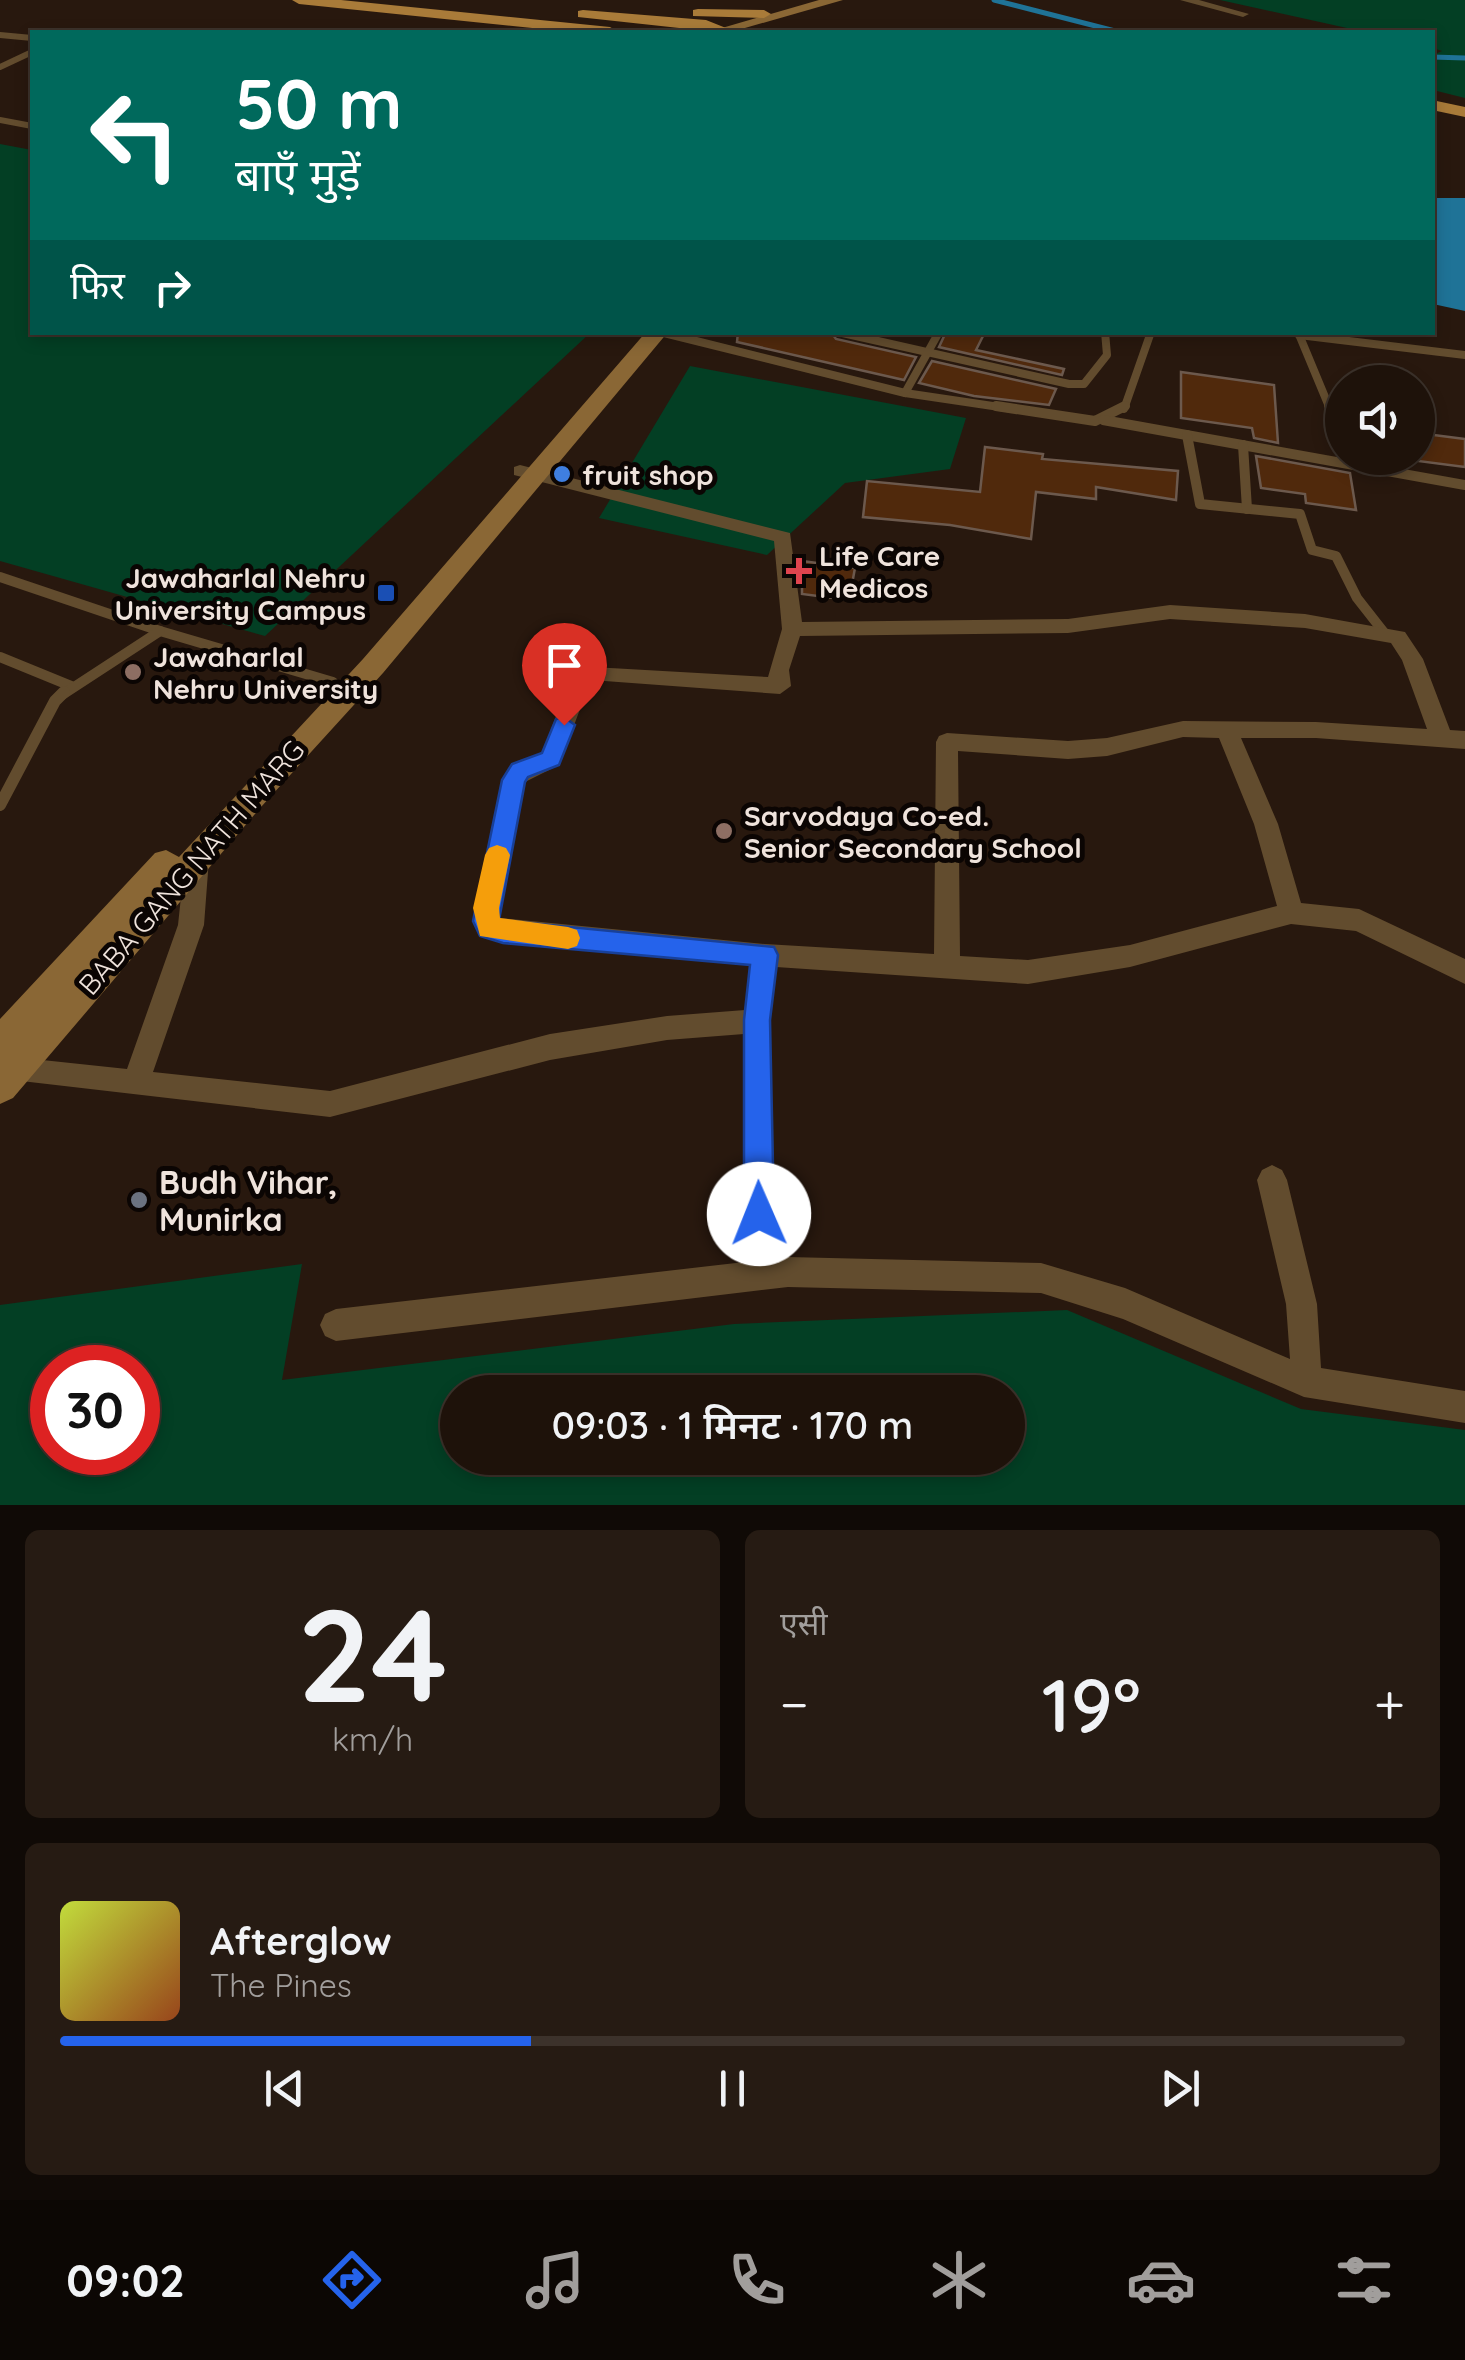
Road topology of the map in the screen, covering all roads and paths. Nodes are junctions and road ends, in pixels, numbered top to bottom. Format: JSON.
{"nodes":[{"id":1,"x":286,"y":0,"type":"edge"},
{"id":2,"x":299,"y":0,"type":"edge"},
{"id":3,"x":426,"y":0,"type":"edge"},
{"id":4,"x":818,"y":0,"type":"edge"},
{"id":5,"x":836,"y":0,"type":"edge"},
{"id":6,"x":1185,"y":0,"type":"edge"},
{"id":7,"x":581,"y":14,"type":"junction"},
{"id":8,"x":1242,"y":14,"type":"dead end"},
{"id":9,"x":759,"y":15,"type":"junction"},
{"id":10,"x":715,"y":29,"type":"edge"},
{"id":11,"x":454,"y":30,"type":"edge"},
{"id":12,"x":591,"y":30,"type":"edge"},
{"id":13,"x":0,"y":35,"type":"edge"},
{"id":14,"x":30,"y":38,"type":"edge"},
{"id":15,"x":30,"y":53,"type":"edge"},
{"id":16,"x":0,"y":67,"type":"edge"},
{"id":17,"x":1435,"y":105,"type":"edge"},
{"id":18,"x":1465,"y":112,"type":"edge"},
{"id":19,"x":1435,"y":118,"type":"edge"},
{"id":20,"x":0,"y":120,"type":"edge"},
{"id":21,"x":1465,"y":124,"type":"edge"},
{"id":22,"x":30,"y":126,"type":"edge"},
{"id":23,"x":640,"y":335,"type":"edge"},
{"id":24,"x":656,"y":335,"type":"edge"},
{"id":25,"x":671,"y":335,"type":"edge"},
{"id":26,"x":852,"y":335,"type":"edge"},
{"id":27,"x":937,"y":335,"type":"edge"},
{"id":28,"x":1105,"y":335,"type":"edge"},
{"id":29,"x":1150,"y":335,"type":"edge"},
{"id":30,"x":1299,"y":335,"type":"edge"},
{"id":31,"x":1307,"y":335,"type":"edge"},
{"id":32,"x":928,"y":352,"type":"junction"},
{"id":33,"x":1465,"y":355,"type":"edge"},
{"id":34,"x":904,"y":392,"type":"junction"},
{"id":35,"x":1325,"y":396,"type":"edge"},
{"id":36,"x":1103,"y":420,"type":"junction"},
{"id":37,"x":1188,"y":435,"type":"junction"},
{"id":38,"x":1243,"y":445,"type":"junction"},
{"id":39,"x":527,"y":473,"type":"junction"},
{"id":40,"x":1465,"y":485,"type":"edge"},
{"id":41,"x":1246,"y":509,"type":"junction"},
{"id":42,"x":0,"y":576,"type":"edge"},
{"id":43,"x":792,"y":629,"type":"junction"},
{"id":44,"x":160,"y":632,"type":"junction"},
{"id":45,"x":1386,"y":635,"type":"junction"},
{"id":46,"x":0,"y":657,"type":"edge"},
{"id":47,"x":341,"y":685,"type":"junction"},
{"id":48,"x":71,"y":686,"type":"junction"},
{"id":49,"x":1227,"y":730,"type":"junction"},
{"id":50,"x":1454,"y":740,"type":"edge"},
{"id":51,"x":0,"y":805,"type":"edge"},
{"id":52,"x":196,"y":859,"type":"junction"},
{"id":53,"x":1291,"y":913,"type":"junction"},
{"id":54,"x":765,"y":955,"type":"junction"},
{"id":55,"x":946,"y":967,"type":"junction"},
{"id":56,"x":1465,"y":972,"type":"edge"},
{"id":57,"x":757,"y":1020,"type":"junction"},
{"id":58,"x":5,"y":1067,"type":"edge"},
{"id":59,"x":134,"y":1084,"type":"junction"},
{"id":60,"x":1272,"y":1180,"type":"dead end"},
{"id":61,"x":759,"y":1214,"type":"dead end"},
{"id":62,"x":336,"y":1325,"type":"dead end"},
{"id":63,"x":1304,"y":1381,"type":"junction"},
{"id":64,"x":1465,"y":1407,"type":"edge"}],
"edges":[{"from":1,"to":11,"type":"main road"},
{"from":2,"to":12,"type":"main road"},
{"from":3,"to":7,"type":"main road"},
{"from":4,"to":9,"type":"street"},
{"from":5,"to":10,"type":"street"},
{"from":6,"to":8,"type":"street"},
{"from":7,"to":9,"type":"main road"},
{"from":7,"to":10,"type":"main road"},
{"from":9,"to":10,"type":"street"},
{"from":13,"to":14,"type":"lane"},
{"from":15,"to":16,"type":"lane"},
{"from":17,"to":18,"type":"main road"},
{"from":19,"to":21,"type":"main road"},
{"from":20,"to":22,"type":"lane"},
{"from":23,"to":39,"type":"street","name":"BABA GANG NATH MARG"},
{"from":24,"to":39,"type":"street","name":"BABA GANG NATH MARG"},
{"from":25,"to":34,"type":"lane"},
{"from":26,"to":32,"type":"lane"},
{"from":27,"to":32,"type":"lane"},
{"from":28,"to":32,"type":"lane"},
{"from":29,"to":36,"type":"lane"},
{"from":30,"to":35,"type":"lane"},
{"from":31,"to":33,"type":"lane"},
{"from":32,"to":34,"type":"lane"},
{"from":34,"to":36,"type":"lane"},
{"from":36,"to":37,"type":"lane"},
{"from":37,"to":38,"type":"lane"},
{"from":37,"to":41,"type":"lane"},
{"from":38,"to":40,"type":"lane"},
{"from":38,"to":41,"type":"lane"},
{"from":39,"to":43,"type":"street"},
{"from":39,"to":47,"type":"street","name":"BABA GANG NATH MARG"},
{"from":41,"to":45,"type":"lane"},
{"from":42,"to":44,"type":"lane"},
{"from":43,"to":45,"type":"street"},
{"from":43,"to":54,"type":"street"},
{"from":44,"to":47,"type":"lane"},
{"from":44,"to":48,"type":"lane"},
{"from":45,"to":50,"type":"street"},
{"from":46,"to":48,"type":"lane"},
{"from":47,"to":52,"type":"street","name":"BABA GANG NATH MARG"},
{"from":47,"to":58,"type":"street","name":"BABA GANG NATH MARG"},
{"from":48,"to":51,"type":"lane"},
{"from":49,"to":50,"type":"street"},
{"from":49,"to":53,"type":"street"},
{"from":49,"to":55,"type":"street"},
{"from":52,"to":58,"type":"street","name":"BABA GANG NATH MARG"},
{"from":52,"to":59,"type":"street"},
{"from":53,"to":55,"type":"street"},
{"from":53,"to":56,"type":"street"},
{"from":54,"to":55,"type":"street"},
{"from":54,"to":57,"type":"street"},
{"from":57,"to":59,"type":"street"},
{"from":57,"to":61,"type":"street"},
{"from":58,"to":59,"type":"street"},
{"from":60,"to":63,"type":"street"},
{"from":62,"to":63,"type":"street"},
{"from":63,"to":64,"type":"street"}]}
